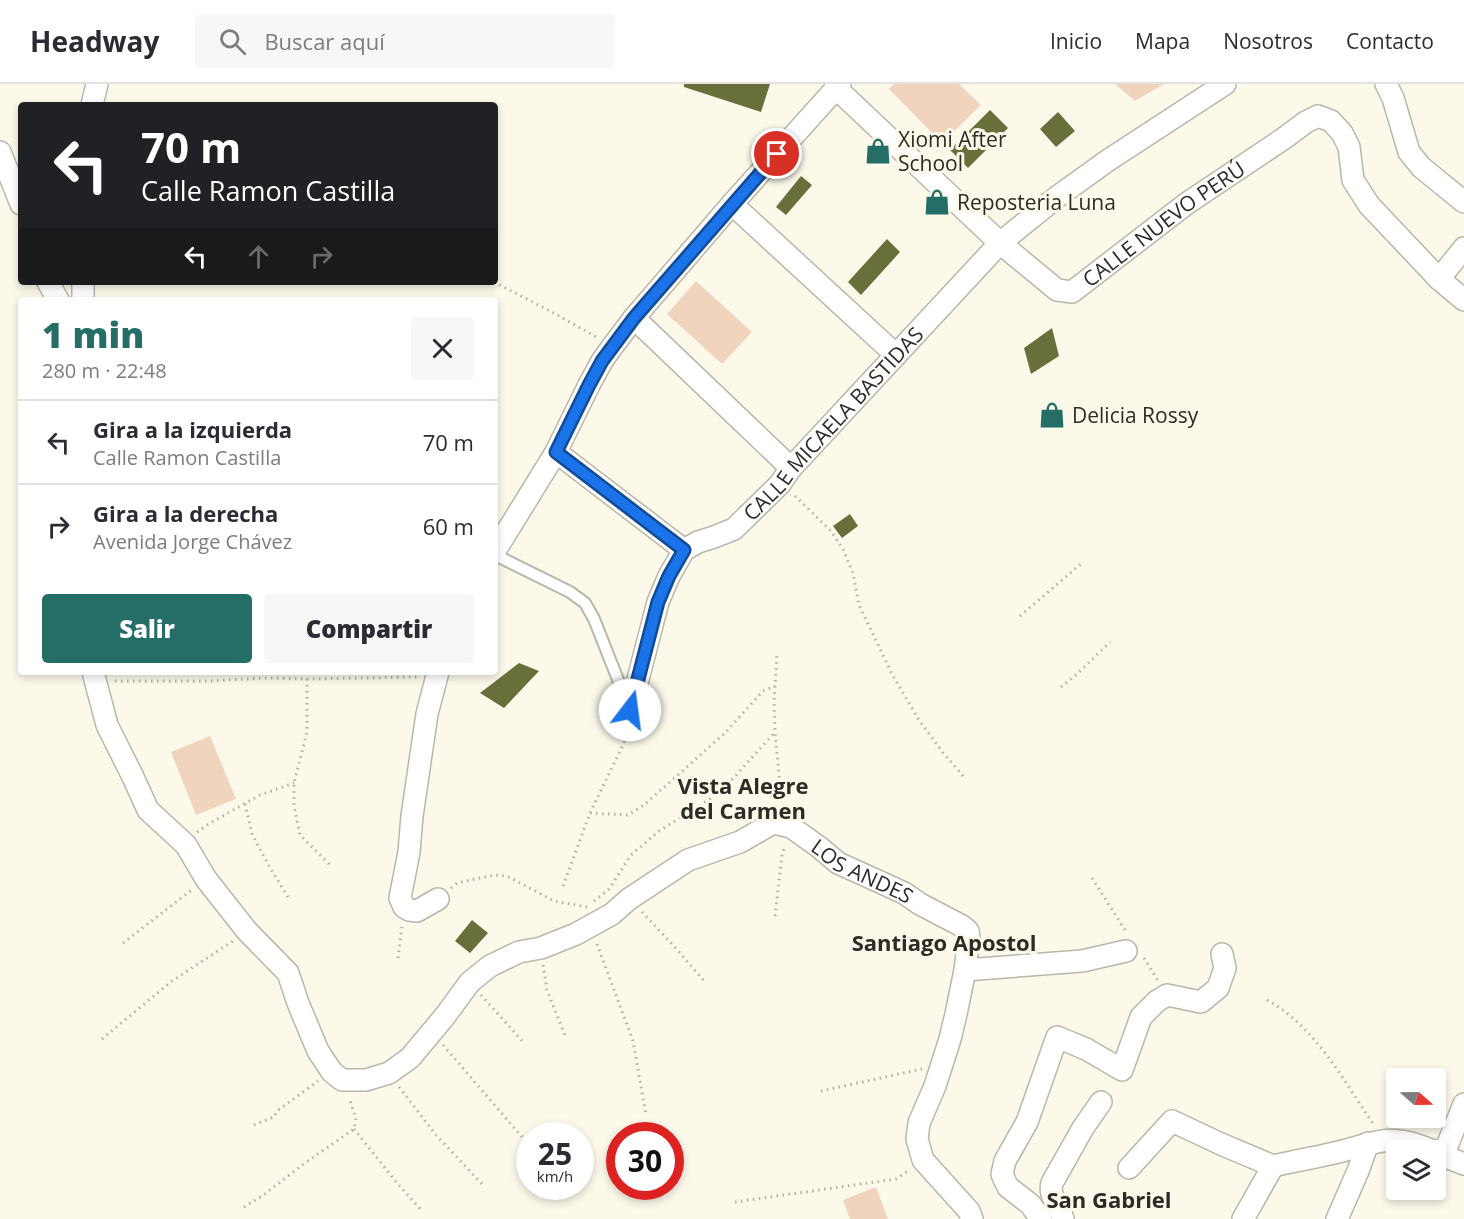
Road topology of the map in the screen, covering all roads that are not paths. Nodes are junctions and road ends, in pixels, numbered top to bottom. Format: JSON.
{"nodes":[{"id":1,"x":98,"y":84,"type":"edge"},
{"id":2,"x":1225,"y":84,"type":"edge"},
{"id":3,"x":1386,"y":84,"type":"edge"},
{"id":4,"x":838,"y":86,"type":"edge"},
{"id":5,"x":93,"y":102,"type":"edge"},
{"id":6,"x":0,"y":152,"type":"edge"},
{"id":7,"x":18,"y":197,"type":"edge"},
{"id":8,"x":1464,"y":202,"type":"edge"},
{"id":9,"x":732,"y":204,"type":"junction"},
{"id":10,"x":1000,"y":243,"type":"junction"},
{"id":11,"x":1464,"y":248,"type":"edge"},
{"id":12,"x":1439,"y":279,"type":"junction"},
{"id":13,"x":1464,"y":300,"type":"edge"},
{"id":14,"x":634,"y":318,"type":"junction"},
{"id":15,"x":896,"y":355,"type":"junction"},
{"id":16,"x":556,"y":452,"type":"junction"},
{"id":17,"x":785,"y":476,"type":"junction"},
{"id":18,"x":498,"y":548,"type":"edge"},
{"id":19,"x":684,"y":550,"type":"junction"},
{"id":20,"x":498,"y":555,"type":"edge"},
{"id":21,"x":438,"y":675,"type":"edge"},
{"id":22,"x":94,"y":676,"type":"edge"},
{"id":23,"x":630,"y":710,"type":"joint"},
{"id":24,"x":438,"y":899,"type":"road end"},
{"id":25,"x":1126,"y":951,"type":"dead end"},
{"id":26,"x":1222,"y":954,"type":"dead end"},
{"id":27,"x":965,"y":970,"type":"junction"},
{"id":28,"x":1101,"y":1102,"type":"dead end"},
{"id":29,"x":1464,"y":1104,"type":"edge"},
{"id":30,"x":1443,"y":1140,"type":"edge"},
{"id":31,"x":1386,"y":1141,"type":"edge"},
{"id":32,"x":1376,"y":1142,"type":"junction"},
{"id":33,"x":1446,"y":1157,"type":"edge"},
{"id":34,"x":1464,"y":1164,"type":"edge"},
{"id":35,"x":1273,"y":1166,"type":"junction"},
{"id":36,"x":1129,"y":1168,"type":"dead end"},
{"id":37,"x":972,"y":1219,"type":"edge"},
{"id":38,"x":1041,"y":1219,"type":"edge"},
{"id":39,"x":1063,"y":1219,"type":"edge"},
{"id":40,"x":1243,"y":1219,"type":"edge"},
{"id":41,"x":1337,"y":1219,"type":"edge"}],
"edges":[{"from":1,"to":5,"type":"street"},
{"from":2,"to":10,"type":"street","name":"CALLE MICAELA BASTIDAS"},
{"from":3,"to":8,"type":"street"},
{"from":4,"to":9,"type":"street"},
{"from":4,"to":10,"type":"street","name":"CALLE NUEVO PERÚ"},
{"from":6,"to":7,"type":"street"},
{"from":9,"to":14,"type":"street"},
{"from":9,"to":15,"type":"street"},
{"from":10,"to":12,"type":"street","name":"CALLE NUEVO PERÚ"},
{"from":10,"to":15,"type":"street","name":"CALLE MICAELA BASTIDAS"},
{"from":11,"to":12,"type":"street"},
{"from":12,"to":13,"type":"street"},
{"from":14,"to":16,"type":"street"},
{"from":14,"to":17,"type":"street"},
{"from":15,"to":17,"type":"street","name":"CALLE MICAELA BASTIDAS"},
{"from":16,"to":18,"type":"street"},
{"from":16,"to":19,"type":"street"},
{"from":17,"to":19,"type":"street","name":"CALLE MICAELA BASTIDAS"},
{"from":19,"to":23,"type":"street"},
{"from":20,"to":23,"type":"lane"},
{"from":21,"to":24,"type":"street"},
{"from":22,"to":27,"type":"street","name":"LOS ANDES"},
{"from":25,"to":27,"type":"street"},
{"from":26,"to":38,"type":"street"},
{"from":27,"to":37,"type":"street","name":"LOS ANDES"},
{"from":28,"to":39,"type":"street"},
{"from":29,"to":30,"type":"street"},
{"from":31,"to":32,"type":"street"},
{"from":32,"to":35,"type":"street"},
{"from":32,"to":41,"type":"street"},
{"from":33,"to":34,"type":"street"},
{"from":35,"to":36,"type":"street"},
{"from":35,"to":40,"type":"street"}]}
